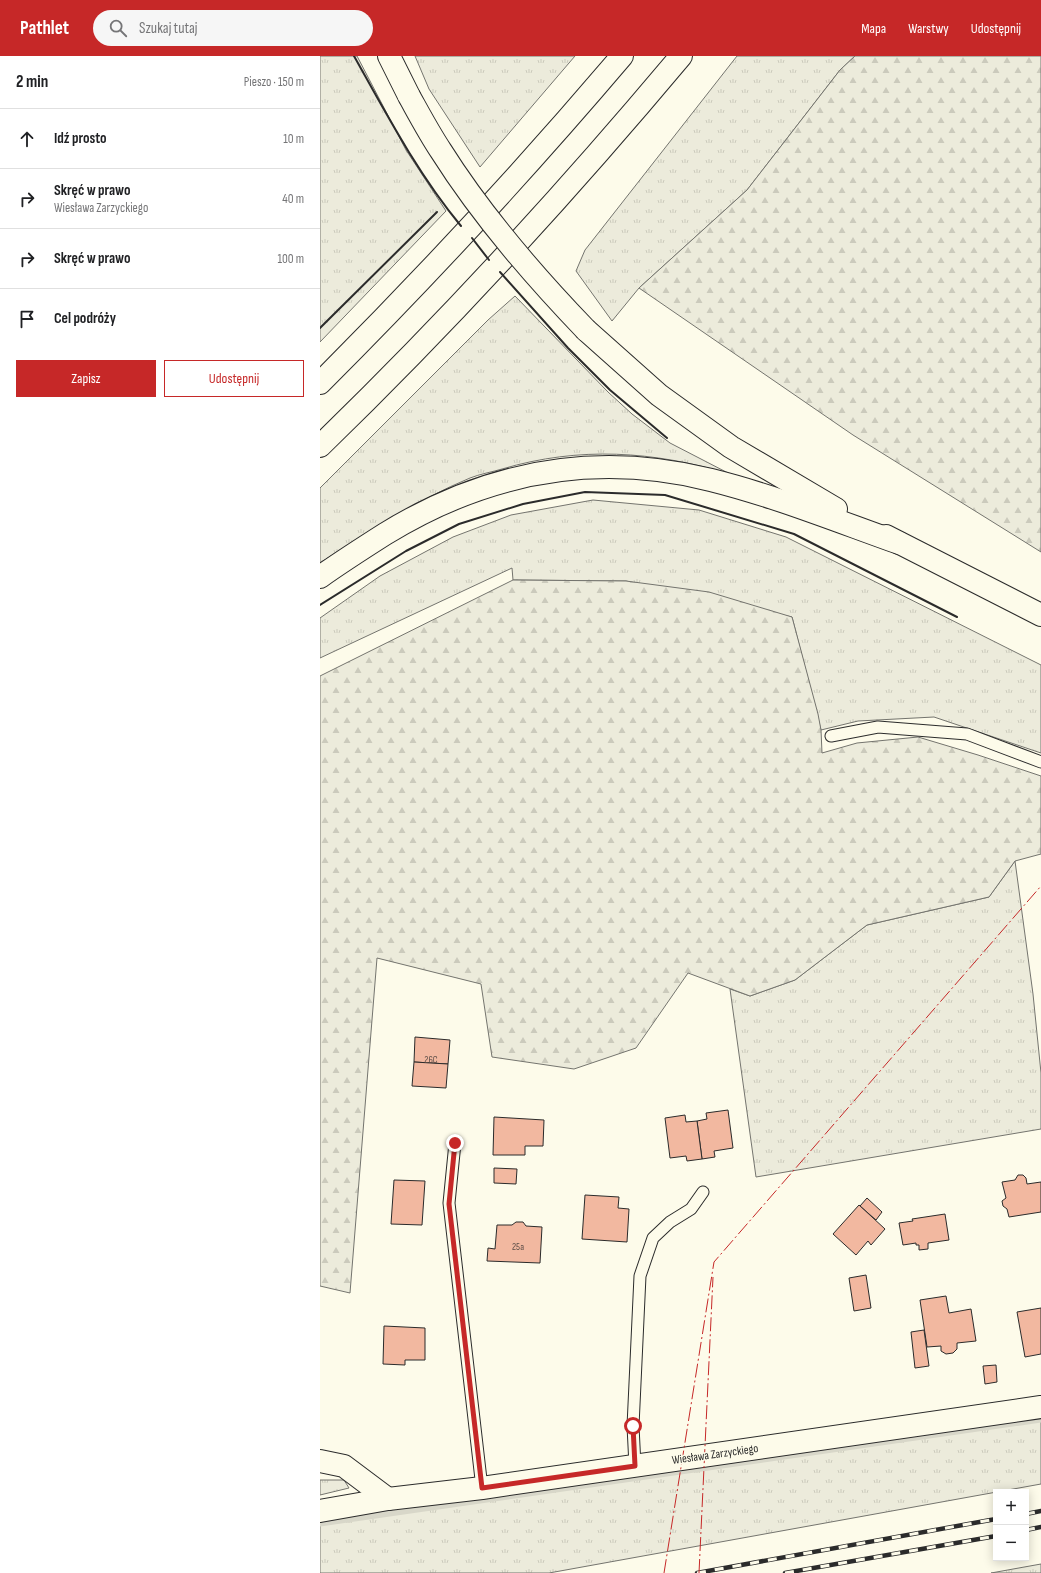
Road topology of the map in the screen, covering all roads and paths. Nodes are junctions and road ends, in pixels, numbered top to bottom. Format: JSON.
{"nodes":[{"id":1,"x":389,"y":56,"type":"edge"},
{"id":2,"x":622,"y":56,"type":"edge"},
{"id":3,"x":681,"y":56,"type":"edge"},
{"id":4,"x":320,"y":383,"type":"edge"},
{"id":5,"x":320,"y":446,"type":"edge"},
{"id":6,"x":899,"y":543,"type":"junction"},
{"id":7,"x":320,"y":577,"type":"edge"},
{"id":8,"x":1041,"y":615,"type":"edge"},
{"id":9,"x":831,"y":736,"type":"dead end"},
{"id":10,"x":1041,"y":762,"type":"edge"},
{"id":11,"x":455,"y":1143,"type":"dead end"},
{"id":12,"x":703,"y":1192,"type":"dead end"},
{"id":13,"x":1041,"y":1407,"type":"edge"},
{"id":14,"x":320,"y":1460,"type":"edge"},
{"id":15,"x":635,"y":1466,"type":"junction"},
{"id":16,"x":482,"y":1488,"type":"junction"},
{"id":17,"x":388,"y":1499,"type":"junction"},
{"id":18,"x":320,"y":1510,"type":"edge"}],
"edges":[{"from":1,"to":6,"type":"main road","bridge":true},
{"from":2,"to":4,"type":"main road"},
{"from":3,"to":5,"type":"main road"},
{"from":6,"to":7,"type":"main road"},
{"from":6,"to":8,"type":"main road"},
{"from":9,"to":10,"type":"lane"},
{"from":11,"to":16,"type":"lane"},
{"from":12,"to":15,"type":"lane"},
{"from":13,"to":15,"type":"main road","name":"Wiesława Zarzyckiego"},
{"from":14,"to":17,"type":"main road"},
{"from":15,"to":16,"type":"main road","name":"Wiesława Zarzyckiego"},
{"from":16,"to":17,"type":"main road","name":"Wiesława Zarzyckiego"},
{"from":17,"to":18,"type":"main road","name":"Wiesława Zarzyckiego"}]}
